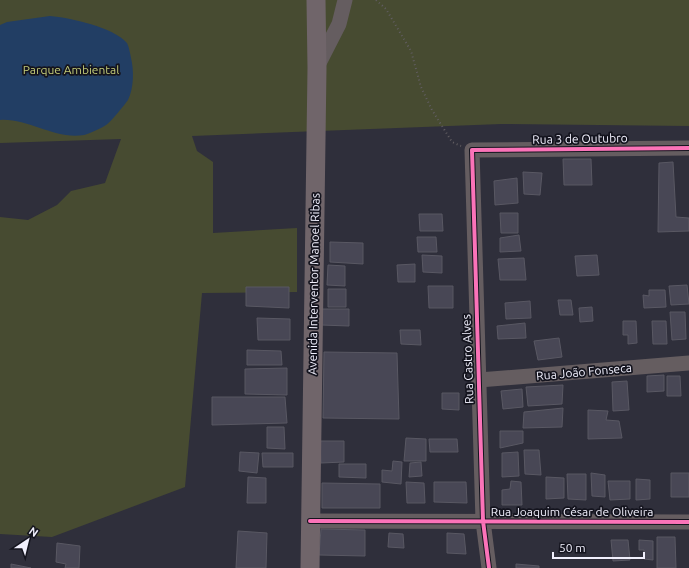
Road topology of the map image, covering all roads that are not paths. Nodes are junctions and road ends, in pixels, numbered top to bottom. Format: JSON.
{"nodes":[{"id":1,"x":316,"y":0,"type":"edge"},
{"id":2,"x":345,"y":0,"type":"edge"},
{"id":3,"x":317,"y":68,"type":"junction"},
{"id":4,"x":689,"y":148,"type":"edge"},
{"id":5,"x":472,"y":150,"type":"joint"},
{"id":6,"x":689,"y":363,"type":"edge"},
{"id":7,"x":479,"y":380,"type":"junction"},
{"id":8,"x":310,"y":521,"type":"junction"},
{"id":9,"x":483,"y":521,"type":"junction"},
{"id":10,"x":689,"y":522,"type":"edge"},
{"id":11,"x":310,"y":568,"type":"edge"},
{"id":12,"x":489,"y":568,"type":"edge"}],
"edges":[{"from":1,"to":3,"type":"main road","name":"Avenida Interventor Manoel Ribas"},
{"from":2,"to":3,"type":"street"},
{"from":3,"to":8,"type":"main road","name":"Avenida Interventor Manoel Ribas"},
{"from":4,"to":5,"type":"street","name":"Rua 3 de Outubro"},
{"from":5,"to":7,"type":"street","name":"Rua Castro Alves"},
{"from":6,"to":7,"type":"street","name":"Rua João Fonseca"},
{"from":7,"to":9,"type":"street","name":"Rua Castro Alves"},
{"from":8,"to":9,"type":"street","name":"Rua Joaquim César de Oliveira"},
{"from":8,"to":11,"type":"main road","name":"Avenida Interventor Manoel Ribas"},
{"from":9,"to":10,"type":"street","name":"Rua Joaquim César de Oliveira"},
{"from":9,"to":12,"type":"street","name":"Rua Castro Alves"}]}
